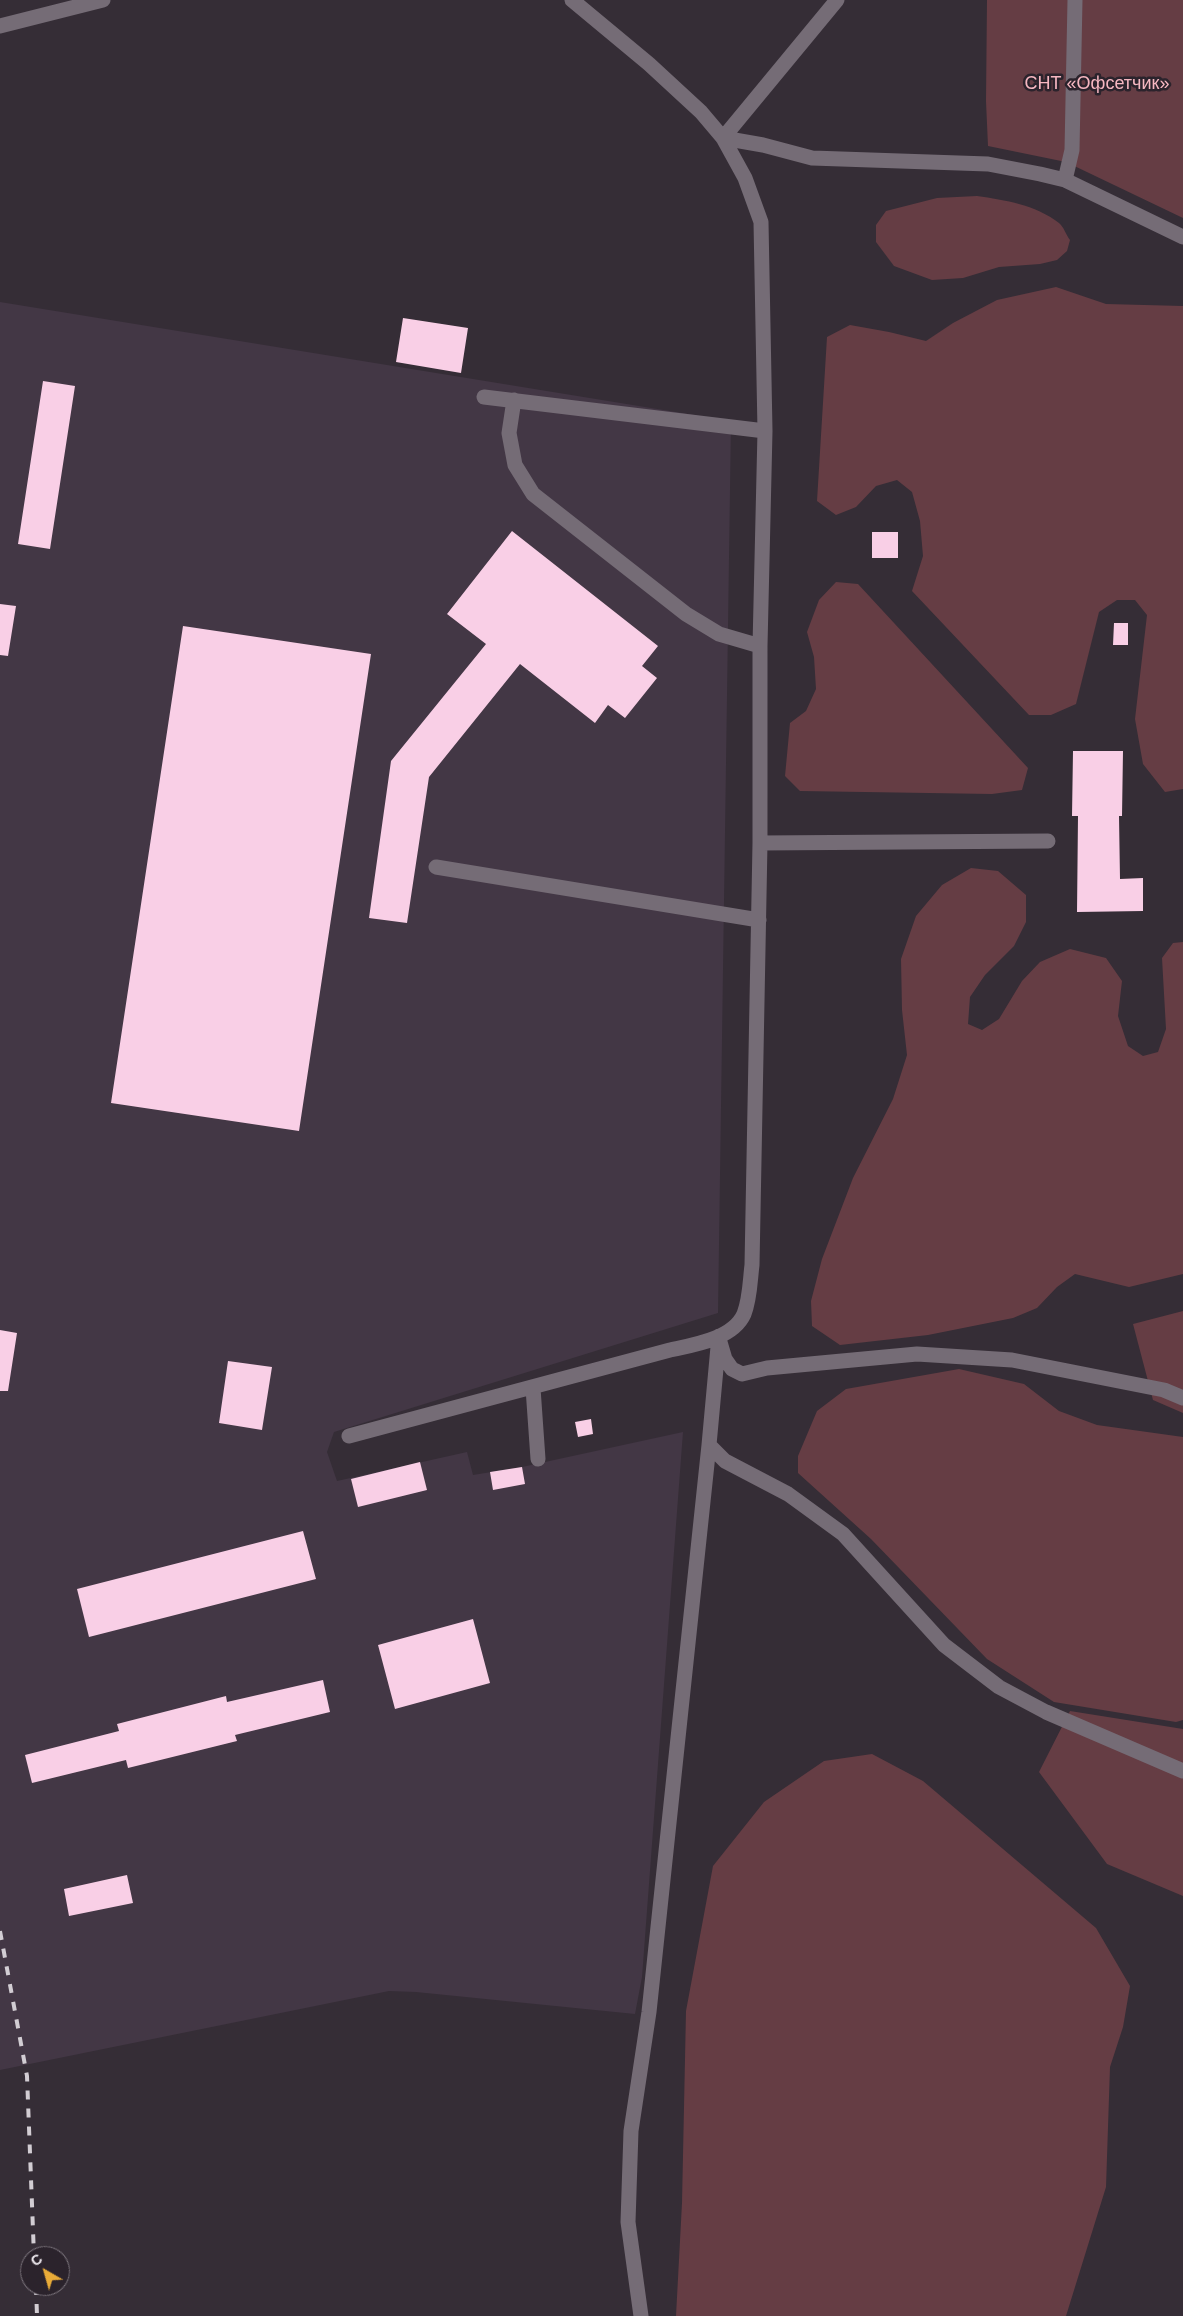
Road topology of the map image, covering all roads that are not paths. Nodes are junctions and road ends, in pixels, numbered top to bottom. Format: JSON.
{"nodes":[{"id":1,"x":103,"y":0,"type":"edge"},
{"id":2,"x":572,"y":0,"type":"edge"},
{"id":3,"x":837,"y":0,"type":"edge"},
{"id":4,"x":1075,"y":0,"type":"edge"},
{"id":5,"x":0,"y":26,"type":"edge"},
{"id":6,"x":723,"y":138,"type":"junction"},
{"id":7,"x":1065,"y":180,"type":"junction"},
{"id":8,"x":1182,"y":232,"type":"edge"},
{"id":9,"x":484,"y":397,"type":"dead end"},
{"id":10,"x":514,"y":400,"type":"junction"},
{"id":11,"x":765,"y":431,"type":"junction"},
{"id":12,"x":760,"y":646,"type":"junction"},
{"id":13,"x":1048,"y":841,"type":"dead end"},
{"id":14,"x":760,"y":843,"type":"junction"},
{"id":15,"x":436,"y":867,"type":"dead end"},
{"id":16,"x":759,"y":920,"type":"junction"},
{"id":17,"x":719,"y":1336,"type":"junction"},
{"id":18,"x":533,"y":1388,"type":"junction"},
{"id":19,"x":1183,"y":1398,"type":"edge"},
{"id":20,"x":349,"y":1436,"type":"dead end"},
{"id":21,"x":709,"y":1445,"type":"junction"},
{"id":22,"x":538,"y":1459,"type":"dead end"},
{"id":23,"x":1183,"y":1770,"type":"edge"},
{"id":24,"x":641,"y":2316,"type":"edge"}],
"edges":[{"from":1,"to":5,"type":"street"},
{"from":2,"to":6,"type":"street"},
{"from":3,"to":6,"type":"street"},
{"from":4,"to":7,"type":"street"},
{"from":6,"to":7,"type":"street"},
{"from":6,"to":11,"type":"street"},
{"from":7,"to":8,"type":"street"},
{"from":9,"to":10,"type":"street"},
{"from":10,"to":11,"type":"street"},
{"from":10,"to":12,"type":"street"},
{"from":11,"to":12,"type":"street"},
{"from":12,"to":14,"type":"street"},
{"from":13,"to":14,"type":"street"},
{"from":14,"to":16,"type":"street"},
{"from":15,"to":16,"type":"street"},
{"from":16,"to":17,"type":"street"},
{"from":17,"to":18,"type":"street"},
{"from":17,"to":19,"type":"street"},
{"from":17,"to":21,"type":"street"},
{"from":18,"to":20,"type":"street"},
{"from":18,"to":22,"type":"street"},
{"from":21,"to":23,"type":"street"},
{"from":21,"to":24,"type":"street"}]}
